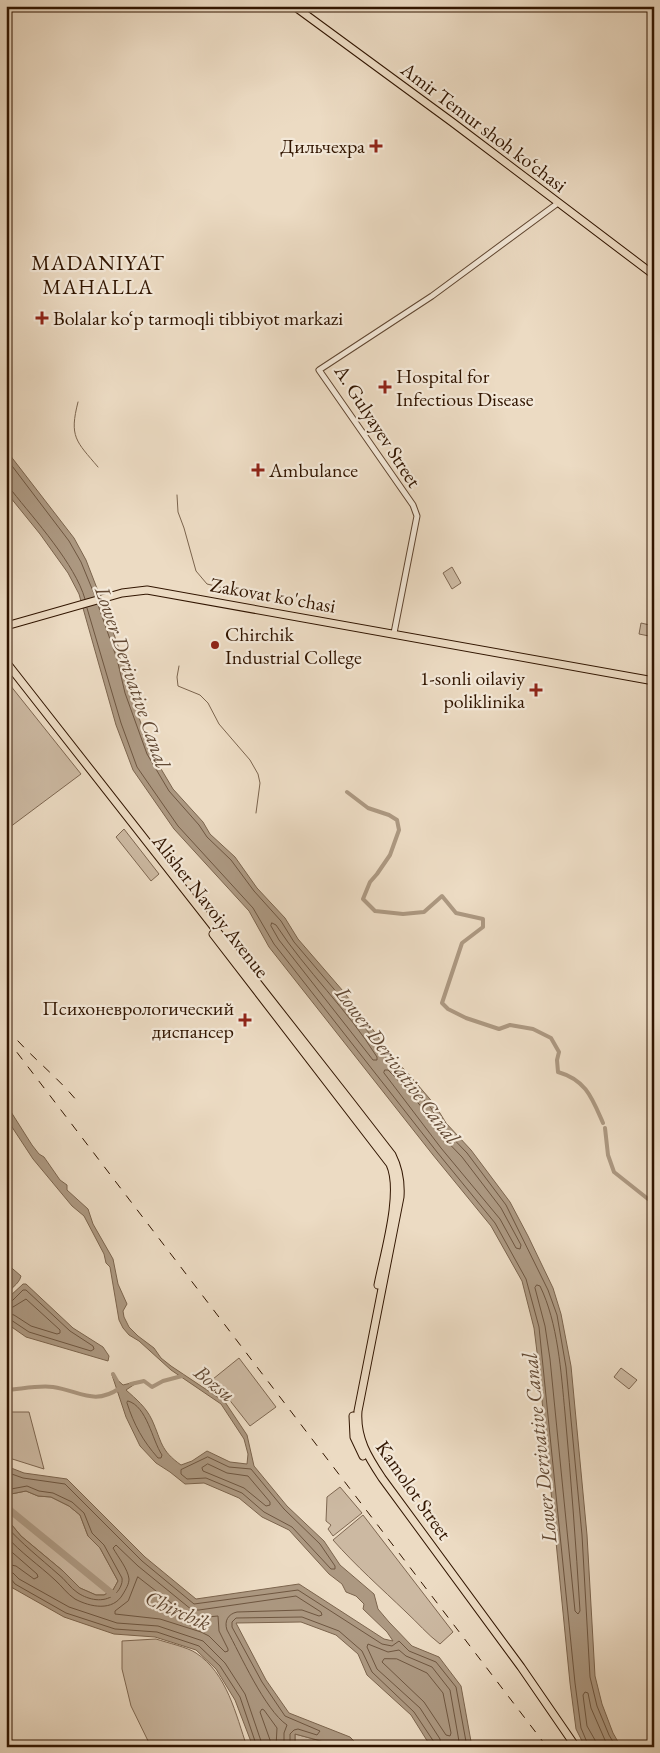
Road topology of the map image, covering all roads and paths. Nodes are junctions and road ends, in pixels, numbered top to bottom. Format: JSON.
{"nodes":[{"id":1,"x":294,"y":6,"type":"edge"},
{"id":2,"x":558,"y":203,"type":"junction"},
{"id":3,"x":654,"y":275,"type":"edge"},
{"id":4,"x":6,"y":626,"type":"edge"},
{"id":5,"x":394,"y":633,"type":"junction"},
{"id":6,"x":6,"y":662,"type":"edge"},
{"id":7,"x":6,"y":669,"type":"edge"},
{"id":8,"x":654,"y":681,"type":"edge"},
{"id":9,"x":91,"y":775,"type":"junction"},
{"id":10,"x":305,"y":1049,"type":"junction"},
{"id":11,"x":392,"y":1155,"type":"joint"},
{"id":12,"x":390,"y":1164,"type":"joint"},
{"id":13,"x":378,"y":1297,"type":"junction"},
{"id":14,"x":572,"y":1747,"type":"edge"},
{"id":15,"x":576,"y":1747,"type":"edge"}],
"edges":[{"from":1,"to":2,"type":"main road","name":"Amir Temur shoh ko‘chasi"},
{"from":2,"to":3,"type":"main road","name":"Amir Temur shoh ko‘chasi"},
{"from":2,"to":5,"type":"street","name":"A. Gulyayev Street"},
{"from":4,"to":5,"type":"main road","name":"Zakovat ko'chasi"},
{"from":5,"to":8,"type":"main road","name":"Zakovat ko'chasi"},
{"from":6,"to":9,"type":"main road","name":"Alisher Navoiy Avenue"},
{"from":7,"to":9,"type":"main road","name":"Alisher Navoiy Avenue"},
{"from":9,"to":10,"type":"main road","name":"Alisher Navoiy Avenue"},
{"from":10,"to":11,"type":"main road","name":"Alisher Navoiy Avenue"},
{"from":10,"to":12,"type":"main road","name":"Alisher Navoiy Avenue"},
{"from":11,"to":13,"type":"main road","name":"Kamolot Street"},
{"from":12,"to":13,"type":"main road","name":"Kamolot Street"},
{"from":13,"to":14,"type":"main road","name":"Kamolot Street"},
{"from":13,"to":15,"type":"main road","name":"Kamolot Street"}]}
